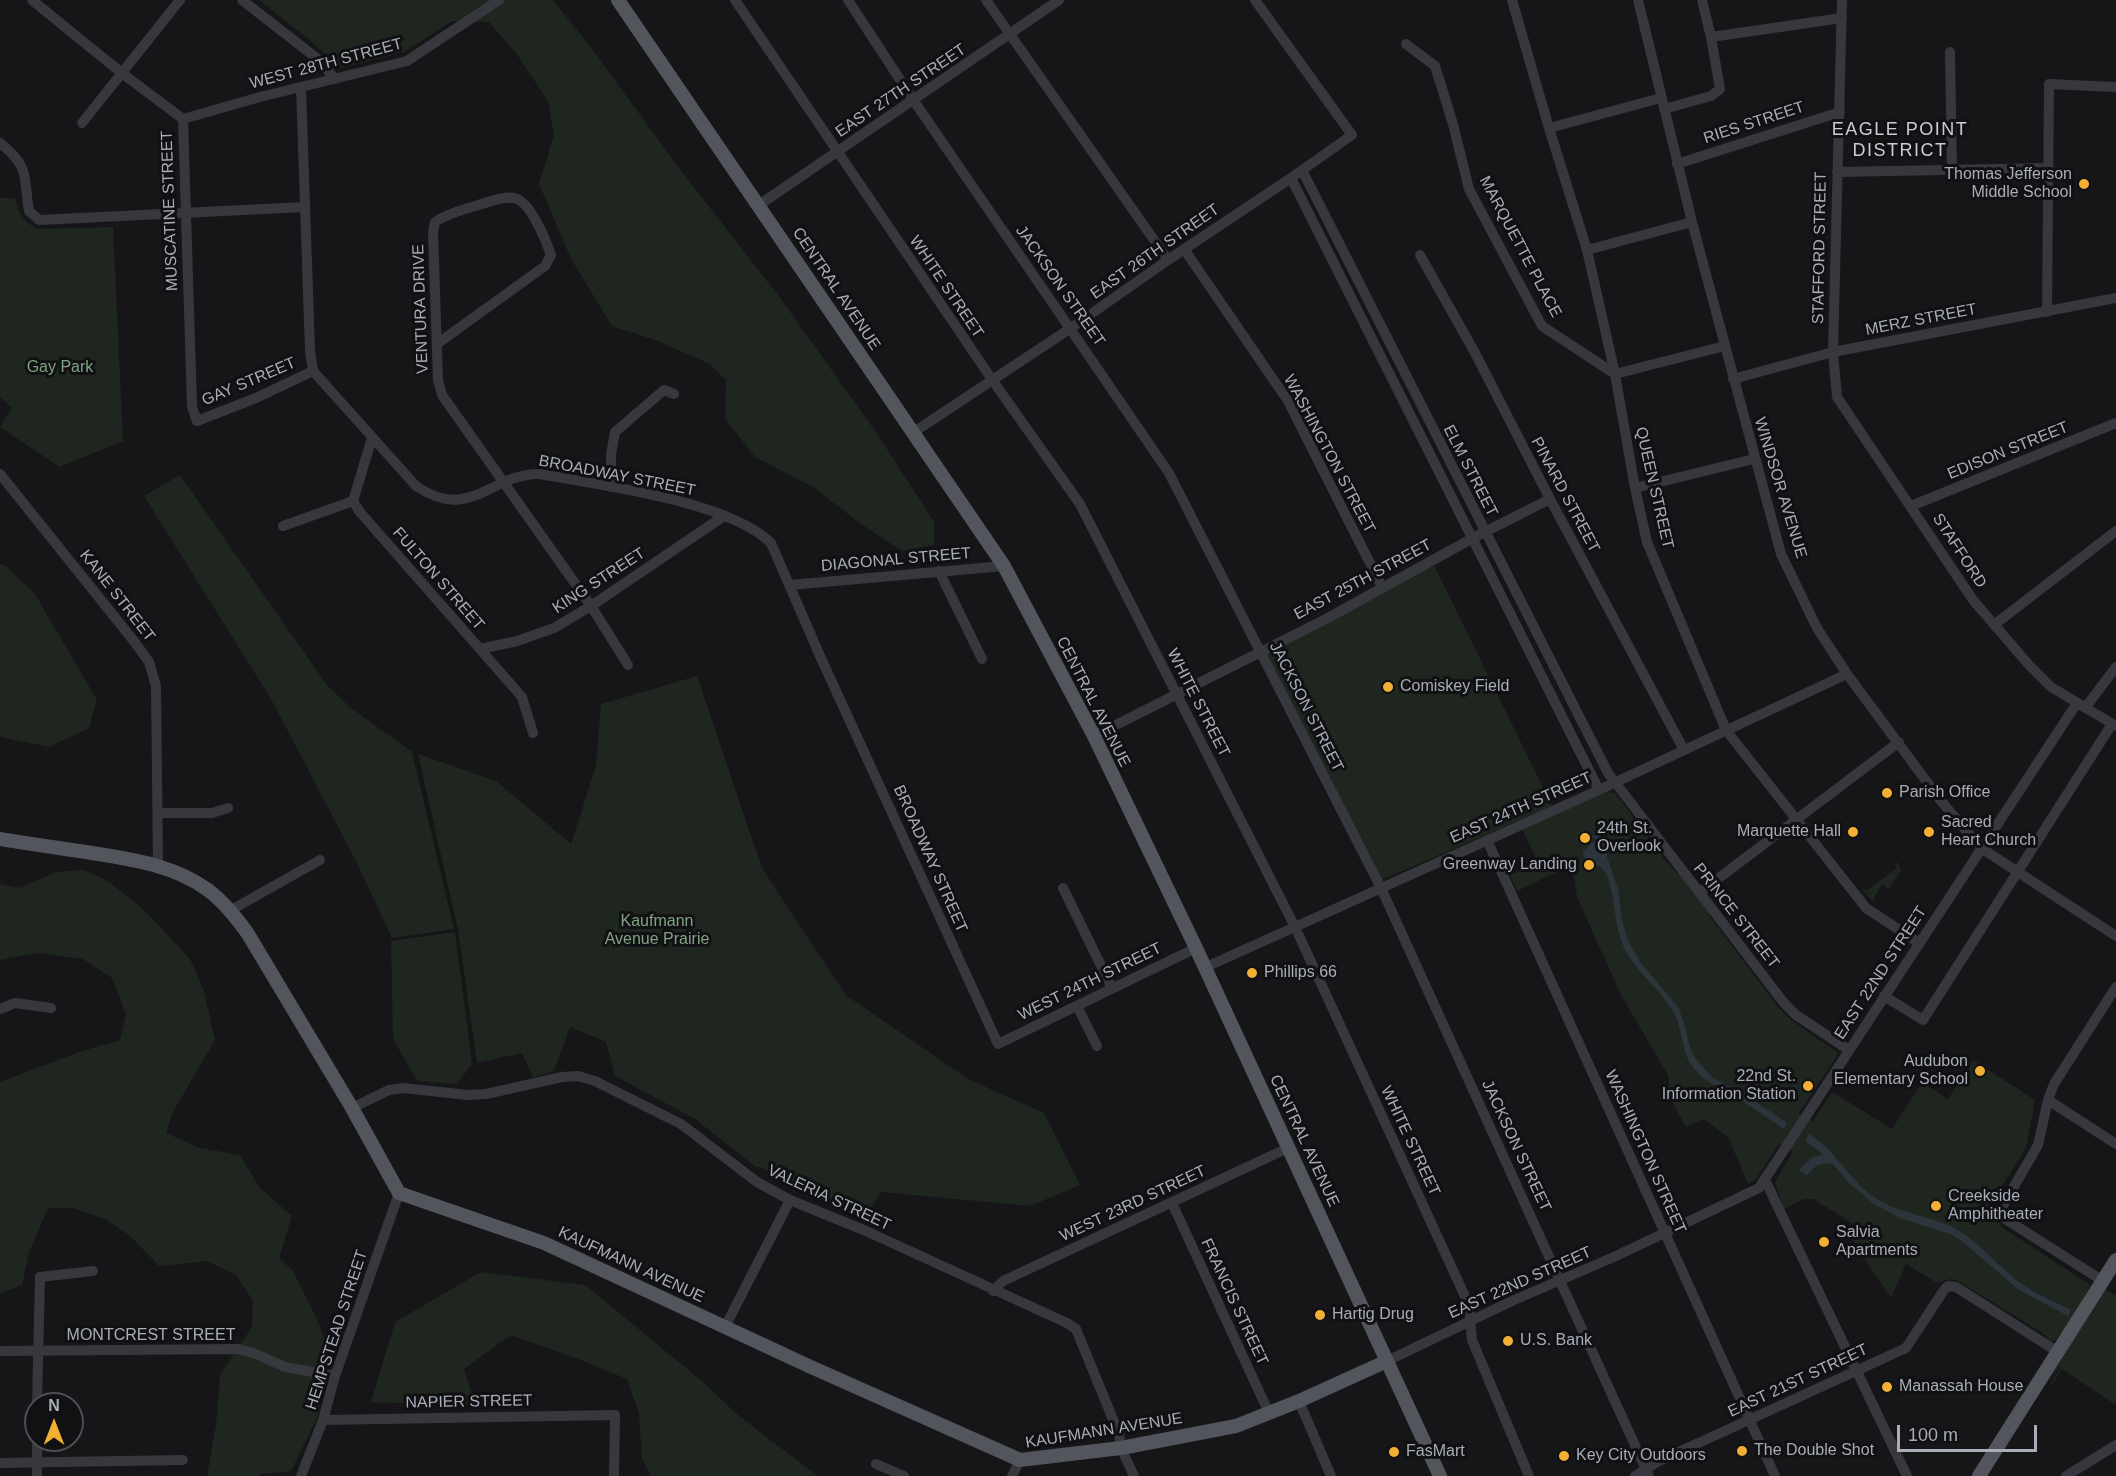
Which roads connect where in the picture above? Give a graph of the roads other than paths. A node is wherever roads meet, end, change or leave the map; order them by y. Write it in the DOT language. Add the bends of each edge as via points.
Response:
graph roads {
  1 [pos="32,0"];
  2 [pos="180,0"];
  3 [pos="242,0"];
  4 [pos="499,0"];
  5 [pos="618,0"];
  6 [pos="735,0"];
  7 [pos="848,0"];
  8 [pos="986,0"];
  9 [pos="1059,0"];
  10 [pos="1255,0"];
  11 [pos="1512,0"];
  12 [pos="1638,0"];
  13 [pos="1702,0"];
  14 [pos="1842,0"];
  15 [pos="1842,18"];
  16 [pos="1009,35"];
  17 [pos="1711,37"];
  18 [pos="1406,44"];
  19 [pos="1950,52"];
  20 [pos="123,74"];
  21 [pos="335,79"];
  22 [pos="300,87"];
  23 [pos="2116,87"];
  24 [pos="914,101"];
  25 [pos="1663,104"];
  26 [pos="1840,112"];
  27 [pos="183,119"];
  28 [pos="82,123"];
  29 [pos="1549,128"];
  30 [pos="0,143"];
  31 [pos="837,153"];
  32 [pos="1677,164"];
  33 [pos="2049,168"];
  34 [pos="1302,170"];
  35 [pos="1837,172"];
  36 [pos="1952,172"];
  37 [pos="1291,178"];
  38 [pos="759,205"];
  39 [pos="305,207"];
  40 [pos="184,213"];
  41 [pos="1692,222"];
  42 [pos="1184,249"];
  43 [pos="1587,250"];
  44 [pos="1420,255"];
  45 [pos="1168,260"];
  46 [pos="2116,298"];
  47 [pos="2047,312"];
  48 [pos="1071,328"];
  49 [pos="437,344"];
  50 [pos="1725,346"];
  51 [pos="1833,352"];
  52 [pos="313,371"];
  53 [pos="1615,374"];
  54 [pos="1734,379"];
  55 [pos="993,381"];
  56 [pos="674,394"];
  57 [pos="197,421"];
  58 [pos="2116,423"];
  59 [pos="914,432"];
  60 [pos="372,438"];
  61 [pos="1754,459"];
  62 [pos="0,474"];
  63 [pos="505,483"];
  64 [pos="611,487"];
  65 [pos="1635,488"];
  66 [pos="1550,499"];
  67 [pos="352,501"];
  68 [pos="1911,506"];
  69 [pos="724,516"];
  70 [pos="283,526"];
  71 [pos="2116,531"];
  72 [pos="1484,532"];
  73 [pos="1473,538"];
  74 [pos="1004,566"];
  75 [pos="939,570"];
  76 [pos="790,585"];
  77 [pos="1382,587"];
  78 [pos="591,606"];
  79 [pos="1994,625"];
  80 [pos="480,649"];
  81 [pos="1261,651"];
  82 [pos="981,659"];
  83 [pos="628,665"];
  84 [pos="2116,667"];
  85 [pos="1846,674"];
  86 [pos="1177,694"];
  87 [pos="2081,706"];
  88 [pos="2114,725"];
  89 [pos="1726,730"];
  90 [pos="533,733"];
  91 [pos="1094,736"];
  92 [pos="1899,742"];
  93 [pos="1683,750"];
  94 [pos="1614,783"];
  95 [pos="1599,790"];
  96 [pos="228,808"];
  97 [pos="158,813"];
  98 [pos="1797,820"];
  99 [pos="0,839"];
  100 [pos="1487,840"];
  101 [pos="1981,848"];
  102 [pos="320,860"];
  103 [pos="158,865"];
  104 [pos="2018,872"];
  105 [pos="1062,888"];
  106 [pos="1381,888"];
  107 [pos="1699,892"];
  108 [pos="231,910"];
  109 [pos="1295,927"];
  110 [pos="2116,936"];
  111 [pos="1919,943"];
  112 [pos="1196,948"];
  113 [pos="1206,968"];
  114 [pos="2116,987"];
  115 [pos="1112,988"];
  116 [pos="1884,996"];
  117 [pos="1077,1006"];
  118 [pos="0,1008"];
  119 [pos="51,1008"];
  120 [pos="998,1044"];
  121 [pos="1097,1046"];
  122 [pos="1849,1050"];
  123 [pos="2048,1100"];
  124 [pos="352,1108"];
  125 [pos="2116,1144"];
  126 [pos="1288,1148"];
  127 [pos="1765,1180"];
  128 [pos="399,1193"];
  129 [pos="790,1200"];
  130 [pos="1172,1203"];
  131 [pos="1664,1231"];
  132 [pos="2116,1260"];
  133 [pos="93,1271"];
  134 [pos="1561,1280"];
  135 [pos="2103,1281"];
  136 [pos="993,1291"];
  137 [pos="1471,1321"];
  138 [pos="725,1326"];
  139 [pos="0,1351"];
  140 [pos="38,1351"];
  141 [pos="2058,1352"];
  142 [pos="1387,1361"];
  143 [pos="1856,1370"];
  144 [pos="335,1376"];
  145 [pos="37,1392"];
  146 [pos="1299,1401"];
  147 [pos="1269,1413"];
  148 [pos="323,1419"];
  149 [pos="1750,1419"];
  150 [pos="2116,1444"];
  151 [pos="1121,1448"];
  152 [pos="37,1452"];
  153 [pos="183,1460"];
  154 [pos="1020,1460"];
  155 [pos="37,1462"];
  156 [pos="0,1463"];
  157 [pos="876,1464"];
  158 [pos="1648,1472"];
  159 [pos="37,1476"];
  160 [pos="301,1476"];
  161 [pos="614,1476"];
  162 [pos="904,1476"];
  163 [pos="1012,1476"];
  164 [pos="1134,1476"];
  165 [pos="1331,1476"];
  166 [pos="1440,1476"];
  167 [pos="1529,1476"];
  168 [pos="1635,1476"];
  169 [pos="1775,1476"];
  170 [pos="1907,1476"];
  171 [pos="1979,1476"];
  172 [pos="2066,1476"];
  1 -- 20 [label="street, MUSCATINE STREET"];
  2 -- 20 [label="street"];
  3 -- 21 [label="street" via="319,60"];
  4 -- 21 [label="street, WEST 28TH STREET" via="406,61"];
  5 -- 38 [label="main road, CENTRAL AVENUE"];
  6 -- 31 [label="street, WHITE STREET"];
  7 -- 24 [label="street, JACKSON STREET"];
  8 -- 16 [label="street"];
  9 -- 16 [label="street, EAST 27TH STREET"];
  10 -- 34 [label="street, EAST 26TH STREET" via="1352,135"];
  11 -- 29 [label="street, QUEEN STREET"];
  12 -- 25 [label="street, WINDSOR AVENUE"];
  13 -- 17 [label="street"];
  14 -- 15 [label="street, STAFFORD STREET"];
  15 -- 17 [label="street"];
  15 -- 26 [label="street, STAFFORD STREET"];
  16 -- 24 [label="street, EAST 27TH STREET"];
  16 -- 45 [label="street"];
  17 -- 25 [label="street" via="1720,89 1711,96"];
  18 -- 53 [label="street, MARQUETTE PLACE" via="1435,66 1469,189 1542,326"];
  19 -- 36 [label="street"];
  20 -- 27 [label="street, MUSCATINE STREET"];
  20 -- 28 [label="street"];
  21 -- 22 [label="street, WEST 28TH STREET"];
  22 -- 27 [label="street, WEST 28TH STREET"];
  22 -- 39 [label="street"];
  23 -- 33 [label="street" via="2049,84"];
  24 -- 31 [label="street, EAST 27TH STREET"];
  24 -- 48 [label="street, JACKSON STREET"];
  25 -- 29 [label="street"];
  25 -- 32 [label="street, WINDSOR AVENUE"];
  26 -- 32 [label="street, RIES STREET"];
  26 -- 35 [label="street, STAFFORD STREET"];
  27 -- 40 [label="street, MUSCATINE STREET"];
  29 -- 43 [label="street, QUEEN STREET"];
  30 -- 40 [label="street" via="18,159 25,172 29,212 39,220"];
  31 -- 38 [label="street, EAST 27TH STREET"];
  31 -- 55 [label="street, WHITE STREET"];
  32 -- 41 [label="street, WINDSOR AVENUE"];
  33 -- 36 [label="street"];
  33 -- 47 [label="street"];
  34 -- 37 [label="street, EAST 26TH STREET"];
  34 -- 72 [label="street, ELM STREET"];
  35 -- 36 [label="street"];
  35 -- 51 [label="street, STAFFORD STREET"];
  37 -- 42 [label="street, EAST 26TH STREET"];
  37 -- 73 [label="street, ELM STREET"];
  38 -- 59 [label="main road, CENTRAL AVENUE"];
  39 -- 40 [label="street"];
  39 -- 52 [label="street"];
  40 -- 57 [label="street, MUSCATINE STREET" via="192,407"];
  41 -- 43 [label="street"];
  41 -- 50 [label="street, WINDSOR AVENUE"];
  42 -- 45 [label="street, EAST 26TH STREET"];
  42 -- 77 [label="street, WASHINGTON STREET" via="1288,401"];
  43 -- 53 [label="street, QUEEN STREET"];
  44 -- 66 [label="street, PINARD STREET"];
  45 -- 48 [label="street, EAST 26TH STREET"];
  46 -- 47 [label="street, MERZ STREET"];
  47 -- 51 [label="street, MERZ STREET"];
  48 -- 55 [label="street, EAST 26TH STREET"];
  48 -- 81 [label="street, JACKSON STREET" via="1169,472"];
  49 -- 49 [label="street, VENTURA DRIVE" via="545,266 551,255 547,242 525,203 503,198 435,222"];
  49 -- 63 [label="street, VENTURA DRIVE" via="442,395"];
  50 -- 53 [label="street"];
  50 -- 54 [label="street, WINDSOR AVENUE"];
  51 -- 54 [label="street, MERZ STREET"];
  51 -- 68 [label="street, STAFFORD" via="1837,397"];
  52 -- 57 [label="street, GAY STREET"];
  52 -- 60 [label="street, BROADWAY STREET"];
  53 -- 65 [label="street, QUEEN STREET"];
  54 -- 61 [label="street, WINDSOR AVENUE"];
  55 -- 59 [label="street, EAST 26TH STREET"];
  55 -- 86 [label="street, WHITE STREET" via="1080,504"];
  56 -- 64 [label="street" via="664,390 615,432"];
  58 -- 68 [label="street, EDISON STREET"];
  59 -- 74 [label="main road, CENTRAL AVENUE"];
  60 -- 63 [label="street, BROADWAY STREET" via="429,495 458,501"];
  60 -- 67 [label="street"];
  61 -- 65 [label="street"];
  61 -- 85 [label="street, WINDSOR AVENUE" via="1781,554 1817,628"];
  62 -- 97 [label="street, KANE STREET" via="149,662 156,686"];
  63 -- 64 [label="street, BROADWAY STREET" via="540,474"];
  63 -- 78 [label="street, VENTURA DRIVE"];
  64 -- 69 [label="street, BROADWAY STREET" via="676,500"];
  65 -- 89 [label="street, QUEEN STREET" via="1647,542"];
  66 -- 72 [label="street, EAST 25TH STREET"];
  66 -- 93 [label="street, PINARD STREET"];
  67 -- 70 [label="street"];
  67 -- 80 [label="street, FULTON STREET"];
  68 -- 79 [label="street, STAFFORD"];
  69 -- 76 [label="street, BROADWAY STREET" via="761,533 771,543"];
  69 -- 78 [label="street, KING STREET"];
  71 -- 79 [label="street"];
  72 -- 73 [label="street, EAST 25TH STREET"];
  72 -- 94 [label="street, ELM STREET"];
  73 -- 77 [label="street, EAST 25TH STREET"];
  73 -- 95 [label="street, ELM STREET"];
  74 -- 75 [label="street, DIAGONAL STREET"];
  74 -- 91 [label="main road, CENTRAL AVENUE"];
  75 -- 76 [label="street, DIAGONAL STREET"];
  75 -- 82 [label="street"];
  76 -- 120 [label="street, BROADWAY STREET"];
  77 -- 81 [label="street, EAST 25TH STREET"];
  78 -- 80 [label="street, KING STREET" via="554,628"];
  78 -- 83 [label="street, VENTURA DRIVE"];
  79 -- 87 [label="street, STAFFORD" via="2051,687"];
  80 -- 90 [label="street, FULTON STREET" via="522,696"];
  81 -- 86 [label="street, EAST 25TH STREET"];
  81 -- 106 [label="street, JACKSON STREET"];
  84 -- 87 [label="street, EAST 22ND STREET"];
  85 -- 89 [label="street, EAST 24TH STREET"];
  85 -- 92 [label="street, WINDSOR AVENUE"];
  86 -- 91 [label="street, EAST 25TH STREET"];
  86 -- 109 [label="street, WHITE STREET"];
  87 -- 88 [label="street, STAFFORD"];
  87 -- 101 [label="street, EAST 22ND STREET"];
  88 -- 104 [label="street"];
  89 -- 93 [label="street, EAST 24TH STREET"];
  89 -- 98 [label="street, QUEEN STREET"];
  91 -- 112 [label="main road, CENTRAL AVENUE"];
  92 -- 98 [label="street"];
  92 -- 101 [label="street, WINDSOR AVENUE"];
  93 -- 94 [label="street, EAST 24TH STREET"];
  94 -- 95 [label="street, EAST 24TH STREET"];
  94 -- 107 [label="street, PRINCE STREET"];
  95 -- 100 [label="street, EAST 24TH STREET"];
  96 -- 97 [label="street" via="212,813"];
  97 -- 103 [label="street, KANE STREET"];
  98 -- 107 [label="street"];
  98 -- 111 [label="street, QUEEN STREET" via="1866,908"];
  99 -- 103 [label="main road"];
  100 -- 106 [label="street, EAST 24TH STREET"];
  100 -- 131 [label="street, WASHINGTON STREET"];
  101 -- 104 [label="street, WINDSOR AVENUE"];
  101 -- 111 [label="street, EAST 22ND STREET"];
  102 -- 108 [label="street"];
  103 -- 108 [label="main road" via="208,890"];
  104 -- 110 [label="street, WINDSOR AVENUE"];
  104 -- 116 [label="street" via="1923,1020"];
  105 -- 115 [label="street"];
  106 -- 109 [label="street, EAST 24TH STREET"];
  106 -- 134 [label="street, JACKSON STREET"];
  107 -- 122 [label="street, PRINCE STREET" via="1788,1008"];
  108 -- 124 [label="main road"];
  109 -- 113 [label="street, EAST 24TH STREET"];
  109 -- 137 [label="street, WHITE STREET" via="1469,1305"];
  111 -- 116 [label="street, EAST 22ND STREET"];
  112 -- 113 [label="main road, CENTRAL AVENUE"];
  112 -- 115 [label="street, WEST 24TH STREET"];
  113 -- 126 [label="main road, CENTRAL AVENUE"];
  114 -- 123 [label="street" via="2054,1084"];
  115 -- 117 [label="street, WEST 24TH STREET"];
  116 -- 122 [label="street, EAST 22ND STREET"];
  117 -- 120 [label="street, WEST 24TH STREET"];
  117 -- 121 [label="street"];
  118 -- 119 [label="street" via="15,1003"];
  122 -- 127 [label="street, EAST 22ND STREET"];
  123 -- 125 [label="street"];
  123 -- 135 [label="street" via="2038,1145 2002,1205 2002,1212 2007,1220"];
  124 -- 128 [label="main road"];
  124 -- 129 [label="street, VALERIA STREET" via="389,1090 403,1088 486,1094 578,1076 681,1124 757,1182"];
  126 -- 130 [label="street, WEST 23RD STREET"];
  126 -- 142 [label="main road, CENTRAL AVENUE"];
  127 -- 131 [label="street, EAST 22ND STREET" via="1759,1188"];
  127 -- 143 [label="street"];
  128 -- 138 [label="main road, KAUFMANN AVENUE" via="544,1243"];
  128 -- 144 [label="street, HEMPSTEAD STREET"];
  129 -- 136 [label="street, VALERIA STREET"];
  129 -- 138 [label="street"];
  130 -- 136 [label="street, WEST 23RD STREET" via="1003,1281"];
  130 -- 147 [label="street, FRANCIS STREET"];
  131 -- 134 [label="street, EAST 22ND STREET"];
  131 -- 149 [label="street, WASHINGTON STREET"];
  132 -- 135 [label="main road"];
  133 -- 140 [label="street" via="40,1276"];
  134 -- 137 [label="street, EAST 22ND STREET"];
  134 -- 158 [label="street, JACKSON STREET"];
  135 -- 141 [label="main road"];
  136 -- 151 [label="street, VALERIA STREET" via="1076,1329 1119,1434"];
  137 -- 142 [label="street, EAST 22ND STREET"];
  137 -- 167 [label="street, WHITE STREET" via="1472,1340"];
  138 -- 154 [label="main road, KAUFMANN AVENUE"];
  139 -- 140 [label="street, MONTCREST STREET"];
  140 -- 144 [label="street, MONTCREST STREET" via="239,1350 285,1367"];
  140 -- 145 [label="street"];
  141 -- 143 [label="street, EAST 21ST STREET" via="1956,1287 1948,1286 1906,1348"];
  141 -- 171 [label="main road"];
  142 -- 146 [label="main road, KAUFMANN AVENUE"];
  142 -- 166 [label="main road, CENTRAL AVENUE"];
  143 -- 149 [label="street, EAST 21ST STREET"];
  143 -- 170 [label="street"];
  144 -- 148 [label="street, HEMPSTEAD STREET"];
  146 -- 147 [label="main road, KAUFMANN AVENUE"];
  146 -- 165 [label="street"];
  147 -- 151 [label="main road, KAUFMANN AVENUE" via="1236,1426"];
  148 -- 160 [label="street, HEMPSTEAD STREET"];
  148 -- 161 [label="street, NAPIER STREET" via="615,1414"];
  149 -- 158 [label="street, EAST 21ST STREET" via="1657,1462"];
  149 -- 169 [label="street, WASHINGTON STREET"];
  150 -- 172 [label="street"];
  151 -- 154 [label="main road, KAUFMANN AVENUE"];
  151 -- 164 [label="street, VALERIA STREET"];
  152 -- 155 [label="street"];
  153 -- 155 [label="street"];
  154 -- 163 [label="street"];
  155 -- 156 [label="street"];
  155 -- 159 [label="street"];
  157 -- 162 [label="street"];
  158 -- 168 [label="street, EAST 21ST STREET"];
}
